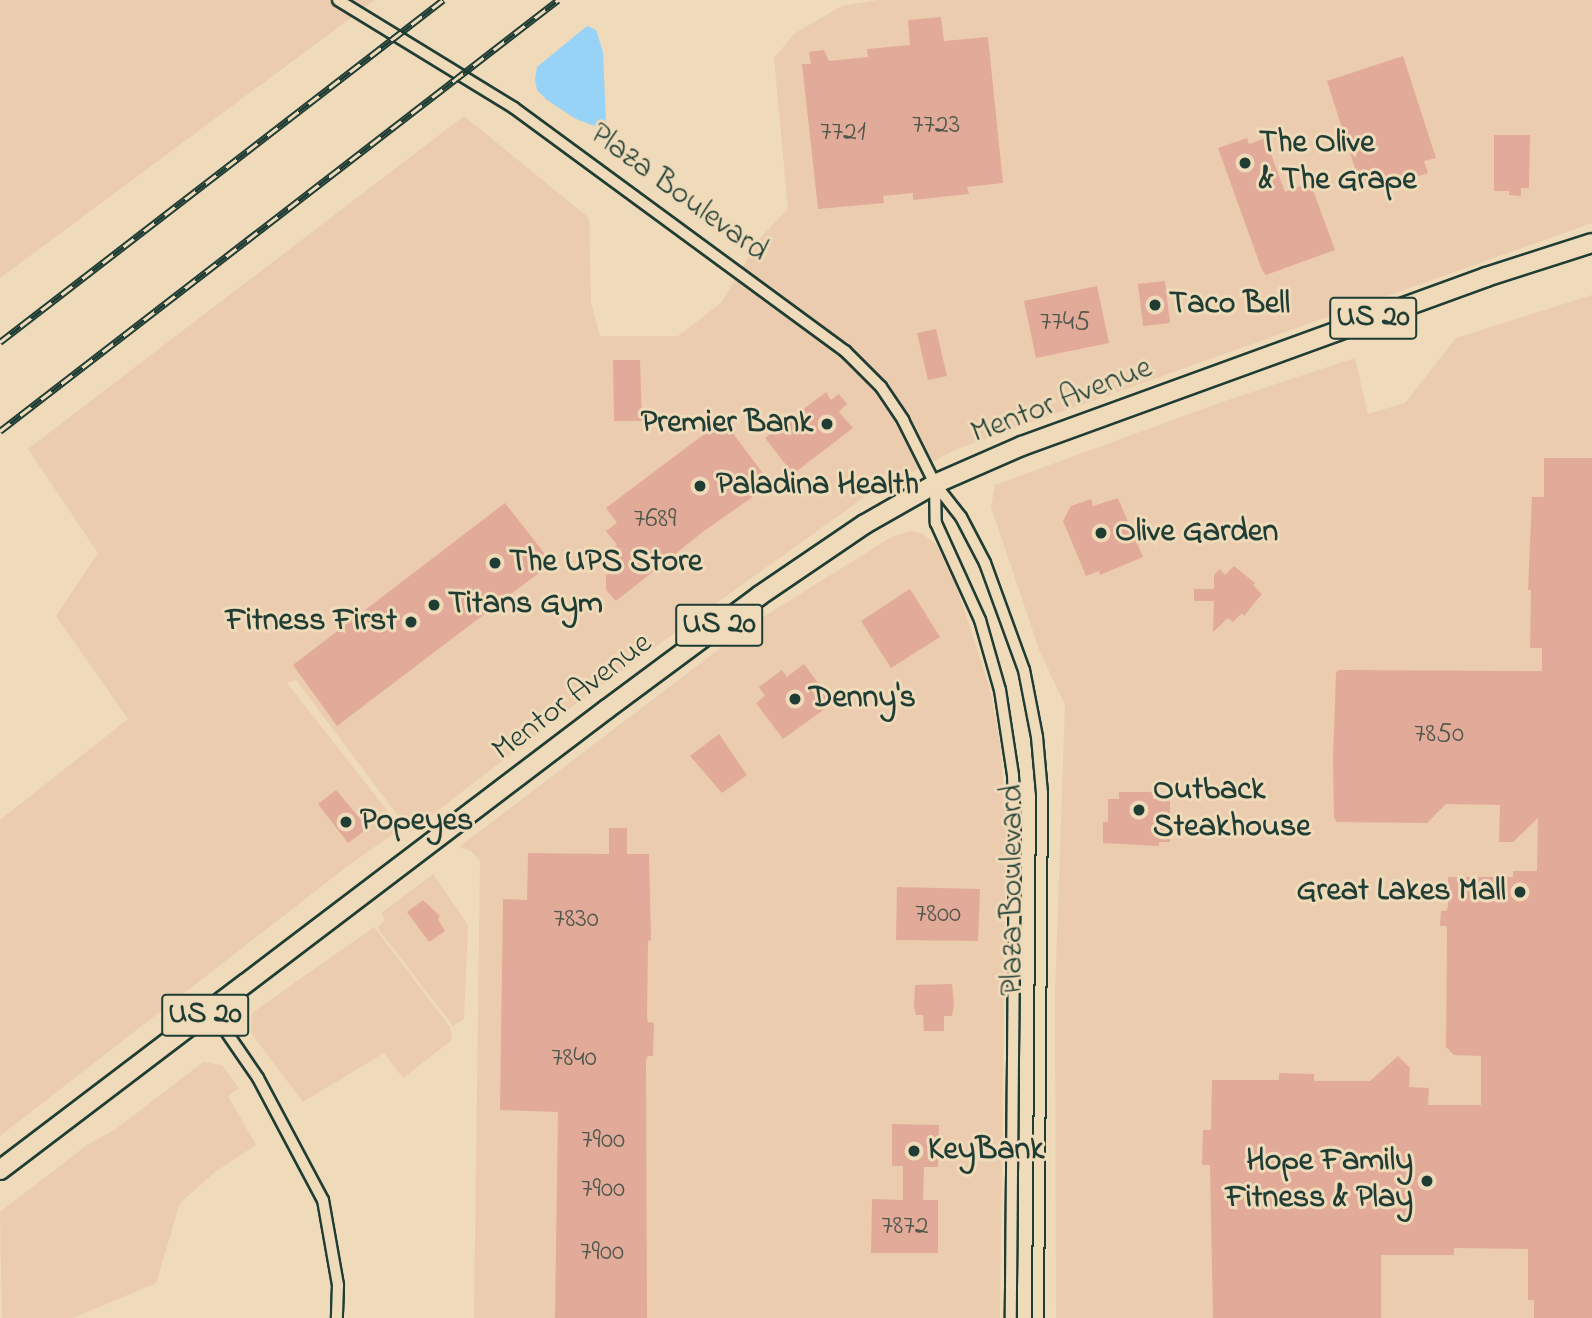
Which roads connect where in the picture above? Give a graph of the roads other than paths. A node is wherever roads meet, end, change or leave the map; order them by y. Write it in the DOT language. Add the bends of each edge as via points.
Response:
graph roads {
  1 [pos="338,0"];
  2 [pos="1592,243"];
  3 [pos="935,484"];
  4 [pos="212,1011"];
  5 [pos="0,1170"];
  6 [pos="337,1318"];
  7 [pos="1011,1318"];
  8 [pos="1038,1318"];
  1 -- 3 [label="street, Plaza Boulevard" via="514,108 845,351 881,387"];
  2 -- 3 [label="main road, Mentor Avenue / US 20" via="1081,425"];
  3 -- 4 [label="main road, Mentor Avenue / US 20" via="864,524 759,596"];
  3 -- 7 [label="street, Plaza Boulevard" via="936,523 979,620 1000,690 1013,775"];
  3 -- 8 [label="street, Plaza Boulevard" via="961,517 985,564 1024,670 1037,737 1042,793"];
  4 -- 5 [label="main road, Mentor Avenue / US 20"];
  4 -- 6 [label="street" via="258,1078 323,1200 338,1285"];
}
